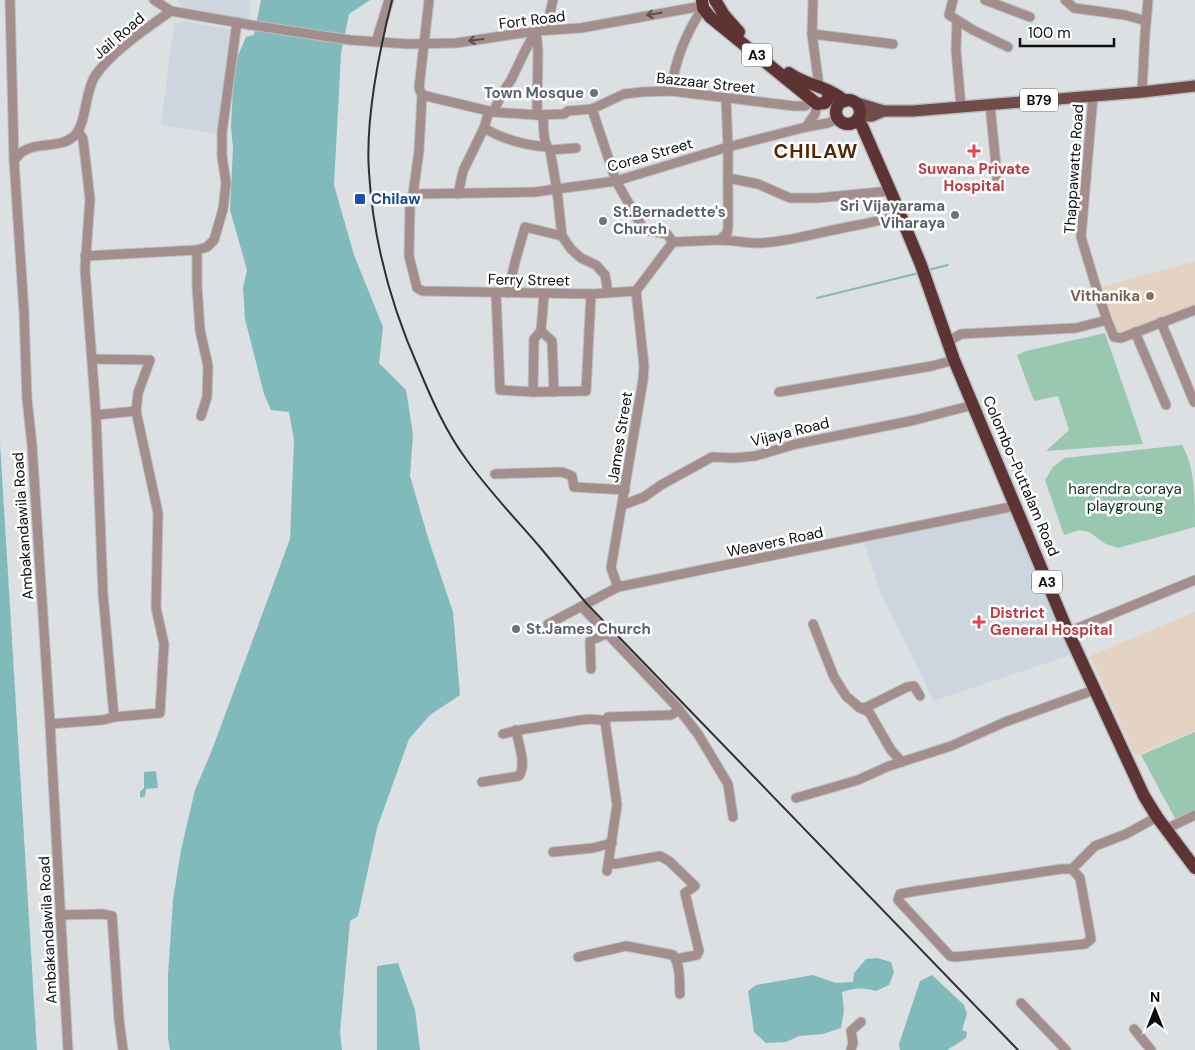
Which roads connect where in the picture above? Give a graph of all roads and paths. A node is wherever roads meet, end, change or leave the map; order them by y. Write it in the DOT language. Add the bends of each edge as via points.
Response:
graph roads {
  1 [pos="10,0"];
  2 [pos="154,0"];
  3 [pos="169,0"];
  4 [pos="388,0"];
  5 [pos="429,0"];
  6 [pos="553,0"];
  7 [pos="813,0"];
  8 [pos="953,0"];
  9 [pos="985,0"];
  10 [pos="1065,0"];
  11 [pos="1148,0"];
  12 [pos="707,2"];
  13 [pos="171,11"];
  14 [pos="1030,16"];
  15 [pos="957,20"];
  16 [pos="1146,21"];
  17 [pos="237,22"];
  18 [pos="536,31"];
  19 [pos="812,34"];
  20 [pos="376,42"];
  21 [pos="424,44"];
  22 [pos="893,44"];
  23 [pos="1008,46"];
  24 [pos="1195,86"];
  25 [pos="821,88"];
  26 [pos="671,91"];
  27 [pos="1142,92"];
  28 [pos="422,95"];
  29 [pos="1093,96"];
  30 [pos="726,99"];
  31 [pos="849,102"];
  32 [pos="814,103"];
  33 [pos="990,104"];
  34 [pos="961,107"];
  35 [pos="592,109"];
  36 [pos="884,111"];
  37 [pos="491,112"];
  38 [pos="540,115"];
  39 [pos="850,120"];
  40 [pos="806,127"];
  41 [pos="484,128"];
  42 [pos="78,131"];
  43 [pos="728,147"];
  44 [pos="549,148"];
  45 [pos="576,148"];
  46 [pos="14,160"];
  47 [pos="728,178"];
  48 [pos="616,181"];
  49 [pos="998,186"];
  50 [pos="557,190"];
  51 [pos="890,191"];
  52 [pos="413,194"];
  53 [pos="458,194"];
  54 [pos="900,215"];
  55 [pos="562,236"];
  56 [pos="720,240"];
  57 [pos="672,242"];
  58 [pos="197,250"];
  59 [pos="85,256"];
  60 [pos="636,290"];
  61 [pos="608,292"];
  62 [pos="496,293"];
  63 [pos="508,293"];
  64 [pos="544,294"];
  65 [pos="590,294"];
  66 [pos="1195,310"];
  67 [pos="1106,320"];
  68 [pos="1161,322"];
  69 [pos="540,331"];
  70 [pos="1135,332"];
  71 [pos="947,342"];
  72 [pos="92,359"];
  73 [pos="954,360"];
  74 [pos="533,392"];
  75 [pos="554,392"];
  76 [pos="780,392"];
  77 [pos="1194,402"];
  78 [pos="973,405"];
  79 [pos="1166,405"];
  80 [pos="136,411"];
  81 [pos="96,415"];
  82 [pos="200,416"];
  83 [pos="495,474"];
  84 [pos="624,490"];
  85 [pos="623,505"];
  86 [pos="1015,506"];
  87 [pos="1195,580"];
  88 [pos="618,587"];
  89 [pos="582,607"];
  90 [pos="548,624"];
  91 [pos="813,624"];
  92 [pos="1068,632"];
  93 [pos="608,633"];
  94 [pos="591,669"];
  95 [pos="1094,690"];
  96 [pos="920,696"];
  97 [pos="677,707"];
  98 [pos="860,708"];
  99 [pos="114,717"];
  100 [pos="605,721"];
  101 [pos="50,724"];
  102 [pos="516,730"];
  103 [pos="503,734"];
  104 [pos="902,762"];
  105 [pos="482,782"];
  106 [pos="796,798"];
  107 [pos="1195,815"];
  108 [pos="733,817"];
  109 [pos="1157,817"];
  110 [pos="1166,829"];
  111 [pos="612,843"];
  112 [pos="553,852"];
  113 [pos="1195,868"];
  114 [pos="1072,869"];
  115 [pos="60,915"];
  116 [pos="578,957"];
  117 [pos="676,960"];
  118 [pos="680,994"];
  119 [pos="1021,1003"];
  120 [pos="861,1022"];
  121 [pos="1134,1029"];
  122 [pos="68,1050"];
  123 [pos="123,1050"];
  124 [pos="851,1050"];
  125 [pos="1066,1050"];
  126 [pos="1151,1050"];
  1 -- 46 [label="street, Ambakandawila Road"];
  2 -- 13 [label="street"];
  3 -- 13 [label="street"];
  4 -- 20 [label="street"];
  5 -- 21 [label="street, Ferry Street"];
  6 -- 18 [label="street" via="548,22"];
  7 -- 19 [label="street"];
  8 -- 15 [label="street" via="949,15"];
  9 -- 14 [label="street"];
  10 -- 16 [label="street" via="1074,8"];
  11 -- 16 [label="street"];
  12 -- 18 [label="street, Fort Road, one-way" via="581,28"];
  12 -- 25 [label="highway, A3" via="767,57 793,76"];
  12 -- 26 [label="street" via="684,38"];
  12 -- 32 [label="highway, A3" via="710,16"];
  13 -- 17 [label="street, Fort Road"];
  13 -- 42 [label="street, Jail Road" via="121,50 94,77"];
  15 -- 23 [label="street"];
  15 -- 34 [label="street"];
  16 -- 27 [label="street"];
  17 -- 20 [label="street, Fort Road"];
  17 -- 58 [label="street" via="222,132 226,183 223,209 214,240"];
  18 -- 21 [label="street, Fort Road, one-way" via="501,38"];
  18 -- 37 [label="street"];
  18 -- 38 [label="street"];
  19 -- 22 [label="street"];
  19 -- 25 [label="street"];
  20 -- 21 [label="street, Fort Road"];
  21 -- 28 [label="street, Ferry Street" via="419,88"];
  24 -- 27 [label="main road, B79"];
  25 -- 31 [label="highway, A3"];
  25 -- 32 [label="highway" via="811,92"];
  26 -- 30 [label="street, Bazzaar Street"];
  26 -- 35 [label="street, Bazzaar Street" via="624,94"];
  27 -- 29 [label="main road, B79"];
  28 -- 37 [label="street, Bazzaar Street"];
  28 -- 52 [label="street, Ferry Street"];
  29 -- 33 [label="main road, B79"];
  29 -- 67 [label="street, Thappawatte Road" via="1081,237"];
  30 -- 32 [label="street, Bazzaar Street" via="799,106"];
  30 -- 43 [label="street"];
  31 -- 36 [label="main road, B79"];
  31 -- 39 [label="highway, Colombo-Puttalam Road" via="859,110"];
  31 -- 39 [label="highway" via="837,108"];
  32 -- 40 [label="street" via="816,114"];
  33 -- 34 [label="main road, B79"];
  33 -- 49 [label="street"];
  34 -- 36 [label="main road, B79"];
  35 -- 38 [label="street, Bazzaar Street"];
  35 -- 48 [label="street"];
  36 -- 39 [label="main road, B79"];
  37 -- 38 [label="street, Bazzaar Street"];
  37 -- 41 [label="street"];
  38 -- 44 [label="street"];
  39 -- 40 [label="street, Corea Street"];
  39 -- 51 [label="highway, Colombo-Puttalam Road / A3" via="862,126"];
  40 -- 43 [label="street, Corea Street"];
  41 -- 44 [label="street" via="501,138"];
  41 -- 53 [label="street" via="463,171"];
  42 -- 46 [label="street" via="65,142 28,149"];
  42 -- 59 [label="street" via="83,140 90,199"];
  43 -- 47 [label="street"];
  43 -- 48 [label="street, Corea Street"];
  44 -- 45 [label="street"];
  44 -- 50 [label="street"];
  46 -- 101 [label="street, Ambakandawila Road"];
  47 -- 51 [label="street" via="758,184 790,198 826,198"];
  47 -- 56 [label="street" via="728,233"];
  48 -- 50 [label="street, Corea Street"];
  48 -- 57 [label="street" via="644,230 668,234"];
  50 -- 53 [label="street, Corea Street"];
  50 -- 55 [label="street"];
  51 -- 54 [label="highway, Colombo-Puttalam Road / A3"];
  52 -- 53 [label="street, Corea Street"];
  52 -- 62 [label="street, Ferry Street" via="409,256 417,288 426,292"];
  54 -- 56 [label="street" via="796,239 761,243"];
  54 -- 71 [label="highway, Colombo-Puttalam Road / A3"];
  55 -- 61 [label="street" via="571,249 605,275"];
  55 -- 63 [label="street" via="525,227"];
  56 -- 57 [label="street"];
  57 -- 60 [label="street"];
  58 -- 59 [label="street"];
  58 -- 82 [label="street" via="200,330 208,366 207,397"];
  59 -- 72 [label="street"];
  60 -- 61 [label="street, Ferry Street"];
  60 -- 84 [label="street, James Street" via="644,366"];
  61 -- 65 [label="street, Ferry Street"];
  62 -- 63 [label="street, Ferry Street"];
  62 -- 74 [label="street" via="500,390"];
  63 -- 64 [label="street, Ferry Street"];
  64 -- 65 [label="street, Ferry Street"];
  64 -- 69 [label="street"];
  65 -- 75 [label="street" via="586,391"];
  66 -- 68 [label="street, Thappawatte Road"];
  67 -- 70 [label="street, Thappawatte Road" via="1114,337"];
  67 -- 71 [label="street" via="1076,328 961,334"];
  68 -- 70 [label="street, Thappawatte Road"];
  68 -- 77 [label="street"];
  69 -- 74 [label="street" via="534,339"];
  69 -- 75 [label="street" via="552,341"];
  70 -- 79 [label="street"];
  71 -- 73 [label="highway, Colombo-Puttalam Road / A3"];
  72 -- 80 [label="street" via="150,360 138,393"];
  72 -- 81 [label="street"];
  73 -- 76 [label="street"];
  73 -- 78 [label="highway, Colombo-Puttalam Road / A3"];
  74 -- 75 [label="street"];
  78 -- 85 [label="street, Vijaya Road" via="755,456 712,457 644,497"];
  78 -- 86 [label="highway, Colombo-Puttalam Road / A3"];
  80 -- 81 [label="street"];
  80 -- 99 [label="street" via="158,513 156,608 164,644 160,713"];
  81 -- 99 [label="street" via="103,594"];
  83 -- 84 [label="street" via="562,472 572,476 574,487"];
  84 -- 85 [label="street, James Street"];
  85 -- 88 [label="street, James Street" via="611,568"];
  86 -- 88 [label="street, Weavers Road"];
  86 -- 92 [label="highway, Colombo-Puttalam Road / A3"];
  87 -- 92 [label="street"];
  88 -- 89 [label="street, Weavers Road"];
  89 -- 90 [label="street, Weavers Road"];
  89 -- 93 [label="street"];
  91 -- 98 [label="street" via="834,678 846,696"];
  92 -- 95 [label="highway, Colombo-Puttalam Road / A3"];
  93 -- 94 [label="street" via="590,641"];
  93 -- 97 [label="street"];
  95 -- 104 [label="street"];
  95 -- 109 [label="highway, Colombo-Puttalam Road / A3" via="1133,776"];
  96 -- 98 [label="street" via="914,686 867,708"];
  97 -- 100 [label="street" via="671,716 608,717"];
  97 -- 108 [label="street" via="698,734 728,784"];
  98 -- 104 [label="street" via="869,712 890,750"];
  99 -- 101 [label="street"];
  100 -- 102 [label="street" via="597,719"];
  100 -- 111 [label="street" via="617,805"];
  101 -- 115 [label="street, Ambakandawila Road"];
  102 -- 103 [label="street"];
  102 -- 105 [label="street" via="522,762 519,776"];
  104 -- 106 [label="street" via="858,780"];
  107 -- 110 [label="street"];
  109 -- 110 [label="highway, Colombo-Puttalam Road / A3"];
  109 -- 114 [label="street" via="1095,846"];
  110 -- 113 [label="highway, Colombo-Puttalam Road / A3"];
  111 -- 112 [label="street"];
  111 -- 117 [label="street" via="608,867 660,856 695,886 685,893 699,951 697,955"];
  114 -- 114 [label="street" via="1080,878 1082,887 1091,939 1085,944 950,956 898,900 900,894 916,891"];
  115 -- 122 [label="street, Ambakandawila Road"];
  115 -- 123 [label="street" via="112,916"];
  116 -- 117 [label="street" via="626,946 673,955"];
  117 -- 118 [label="street"];
  119 -- 125 [label="street"];
  120 -- 124 [label="street" via="851,1031"];
  121 -- 126 [label="street"];
}
